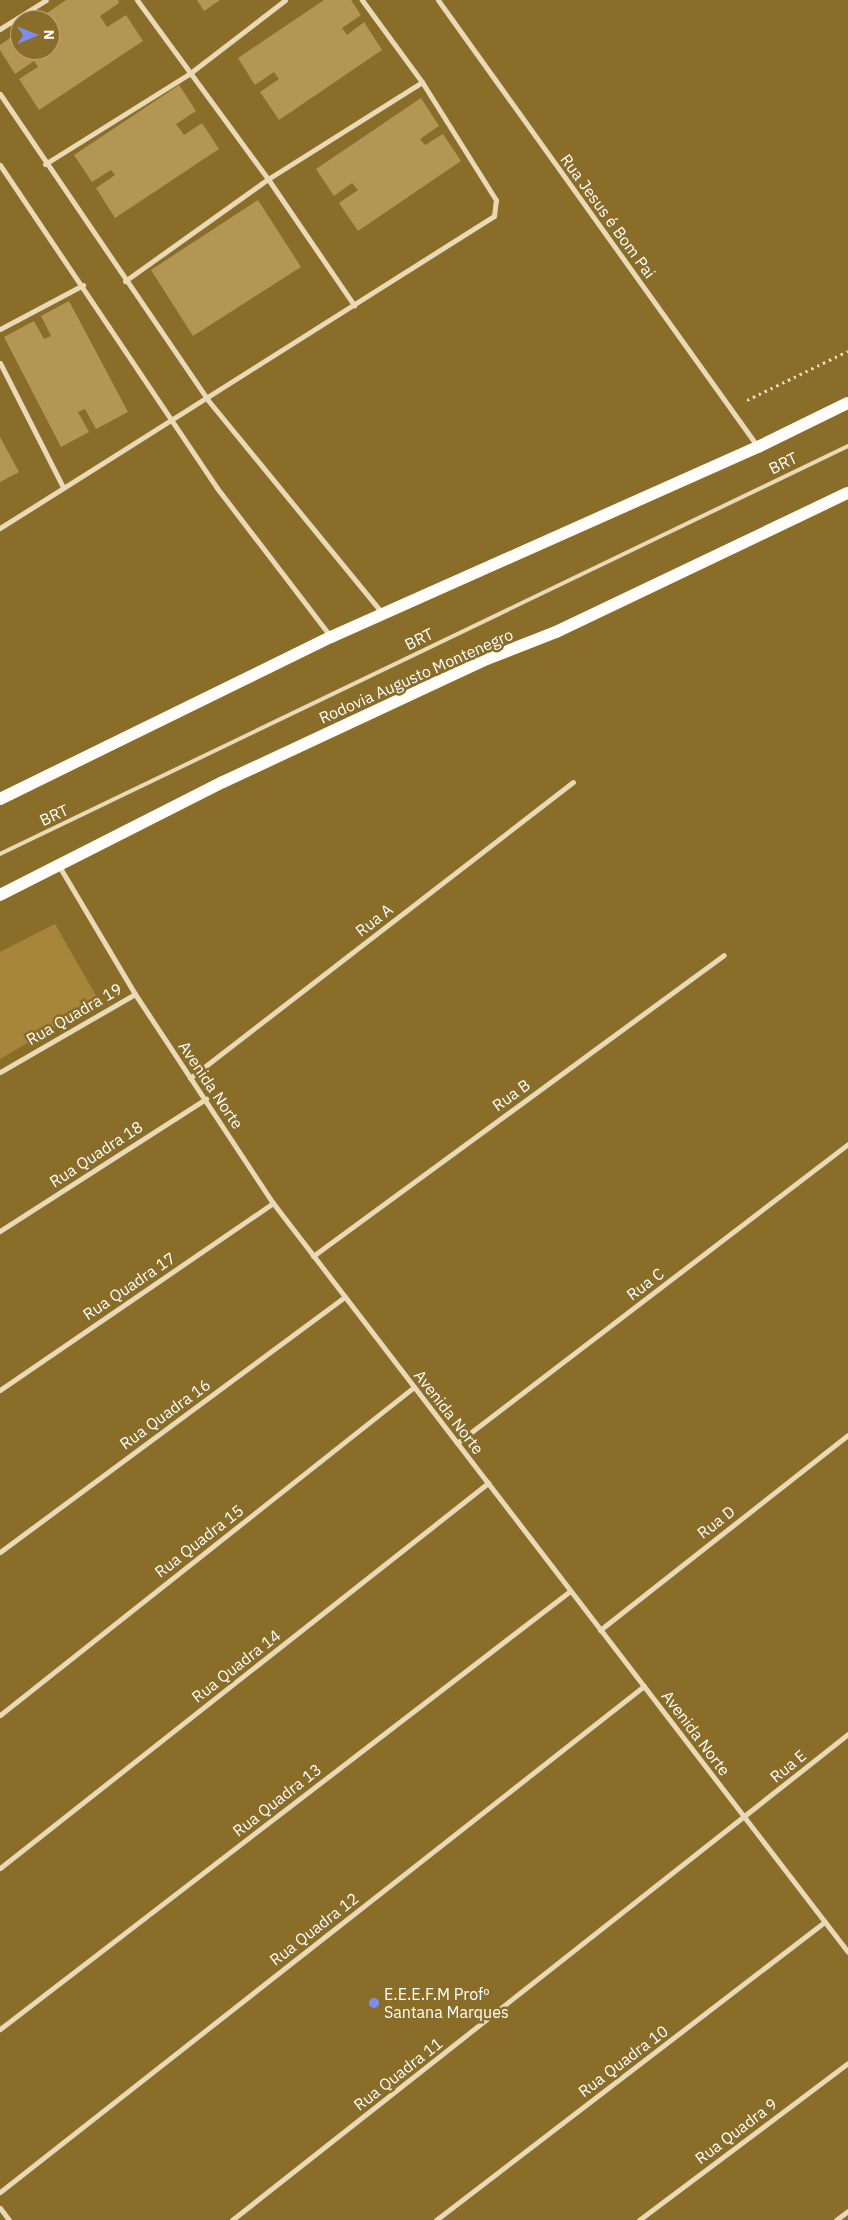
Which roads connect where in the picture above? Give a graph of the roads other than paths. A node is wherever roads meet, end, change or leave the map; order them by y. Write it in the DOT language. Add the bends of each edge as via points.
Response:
graph roads {
  1 [pos="46,0"];
  2 [pos="137,0"];
  3 [pos="285,0"];
  4 [pos="362,0"];
  5 [pos="438,0"];
  6 [pos="0,29"];
  7 [pos="189,74"];
  8 [pos="422,82"];
  9 [pos="0,94"];
  10 [pos="45,164"];
  11 [pos="1,168"];
  12 [pos="268,179"];
  13 [pos="125,281"];
  14 [pos="83,285"];
  15 [pos="354,305"];
  16 [pos="0,329"];
  17 [pos="0,363"];
  18 [pos="207,399"];
  19 [pos="848,402"];
  20 [pos="174,421"];
  21 [pos="848,446"];
  22 [pos="758,447"];
  23 [pos="63,487"];
  24 [pos="848,493"];
  25 [pos="0,528"];
  26 [pos="383,614"];
  27 [pos="331,637"];
  28 [pos="573,782"];
  29 [pos="0,799"];
  30 [pos="0,854"];
  31 [pos="59,866"];
  32 [pos="0,895"];
  33 [pos="724,955"];
  34 [pos="135,994"];
  35 [pos="0,1072"];
  36 [pos="190,1078"];
  37 [pos="206,1099"];
  38 [pos="848,1144"];
  39 [pos="273,1203"];
  40 [pos="0,1231"];
  41 [pos="314,1256"];
  42 [pos="345,1297"];
  43 [pos="414,1387"];
  44 [pos="0,1390"];
  45 [pos="848,1435"];
  46 [pos="457,1443"];
  47 [pos="488,1483"];
  48 [pos="0,1552"];
  49 [pos="570,1591"];
  50 [pos="600,1630"];
  51 [pos="644,1686"];
  52 [pos="0,1715"];
  53 [pos="848,1734"];
  54 [pos="744,1817"];
  55 [pos="0,1868"];
  56 [pos="825,1922"];
  57 [pos="848,1952"];
  58 [pos="0,2029"];
  59 [pos="848,2063"];
  60 [pos="0,2192"];
  61 [pos="0,2208"];
  62 [pos="848,2211"];
  63 [pos="9,2220"];
  64 [pos="232,2220"];
  65 [pos="436,2220"];
  66 [pos="639,2220"];
  67 [pos="836,2220"];
  1 -- 6 [label="street"];
  2 -- 7 [label="street"];
  3 -- 7 [label="street"];
  4 -- 8 [label="street"];
  5 -- 22 [label="street, Rua Jesus é Bom Pai"];
  7 -- 10 [label="street"];
  7 -- 12 [label="street"];
  8 -- 12 [label="street"];
  8 -- 15 [label="street" via="496,200 497,208 494,216"];
  9 -- 10 [label="street"];
  10 -- 13 [label="street"];
  11 -- 14 [label="street"];
  12 -- 13 [label="street"];
  12 -- 15 [label="street"];
  13 -- 18 [label="street"];
  14 -- 16 [label="street"];
  14 -- 20 [label="street"];
  15 -- 18 [label="street"];
  17 -- 23 [label="street"];
  18 -- 20 [label="street"];
  18 -- 26 [label="street"];
  19 -- 22 [label="main road"];
  20 -- 23 [label="street"];
  20 -- 27 [label="street" via="217,488"];
  21 -- 30 [label="lane, BRT"];
  22 -- 26 [label="main road"];
  23 -- 25 [label="street"];
  24 -- 31 [label="main road, Rodovia Augusto Montenegro" via="556,632 482,661 232,778"];
  26 -- 27 [label="main road"];
  27 -- 29 [label="main road"];
  28 -- 36 [label="street, Rua A"];
  31 -- 32 [label="main road, Rodovia Augusto Montenegro"];
  31 -- 34 [label="street, Avenida Norte"];
  33 -- 41 [label="street, Rua B"];
  34 -- 35 [label="street, Rua Quadra 19"];
  34 -- 36 [label="street, Avenida Norte"];
  36 -- 37 [label="street, Avenida Norte"];
  37 -- 39 [label="street, Avenida Norte"];
  37 -- 40 [label="street, Rua Quadra 18"];
  38 -- 46 [label="street, Rua C"];
  39 -- 41 [label="street, Avenida Norte"];
  39 -- 44 [label="street, Rua Quadra 17"];
  41 -- 42 [label="street, Avenida Norte"];
  42 -- 43 [label="street, Avenida Norte"];
  42 -- 48 [label="street, Rua Quadra 16"];
  43 -- 46 [label="street, Avenida Norte"];
  43 -- 52 [label="street, Rua Quadra 15"];
  45 -- 50 [label="street, Rua D"];
  46 -- 47 [label="street, Avenida Norte"];
  47 -- 49 [label="street, Avenida Norte"];
  47 -- 55 [label="street, Rua Quadra 14"];
  49 -- 50 [label="street, Avenida Norte"];
  49 -- 58 [label="street, Rua Quadra 13"];
  50 -- 51 [label="street, Avenida Norte"];
  51 -- 54 [label="street, Avenida Norte"];
  51 -- 60 [label="street, Rua Quadra 12"];
  53 -- 54 [label="street, Rua E"];
  54 -- 56 [label="street, Avenida Norte"];
  54 -- 64 [label="street, Rua Quadra 11"];
  56 -- 57 [label="street, Avenida Norte"];
  56 -- 65 [label="street, Rua Quadra 10"];
  59 -- 66 [label="street, Rua Quadra 9"];
  61 -- 63 [label="street"];
  62 -- 67 [label="street"];
}
